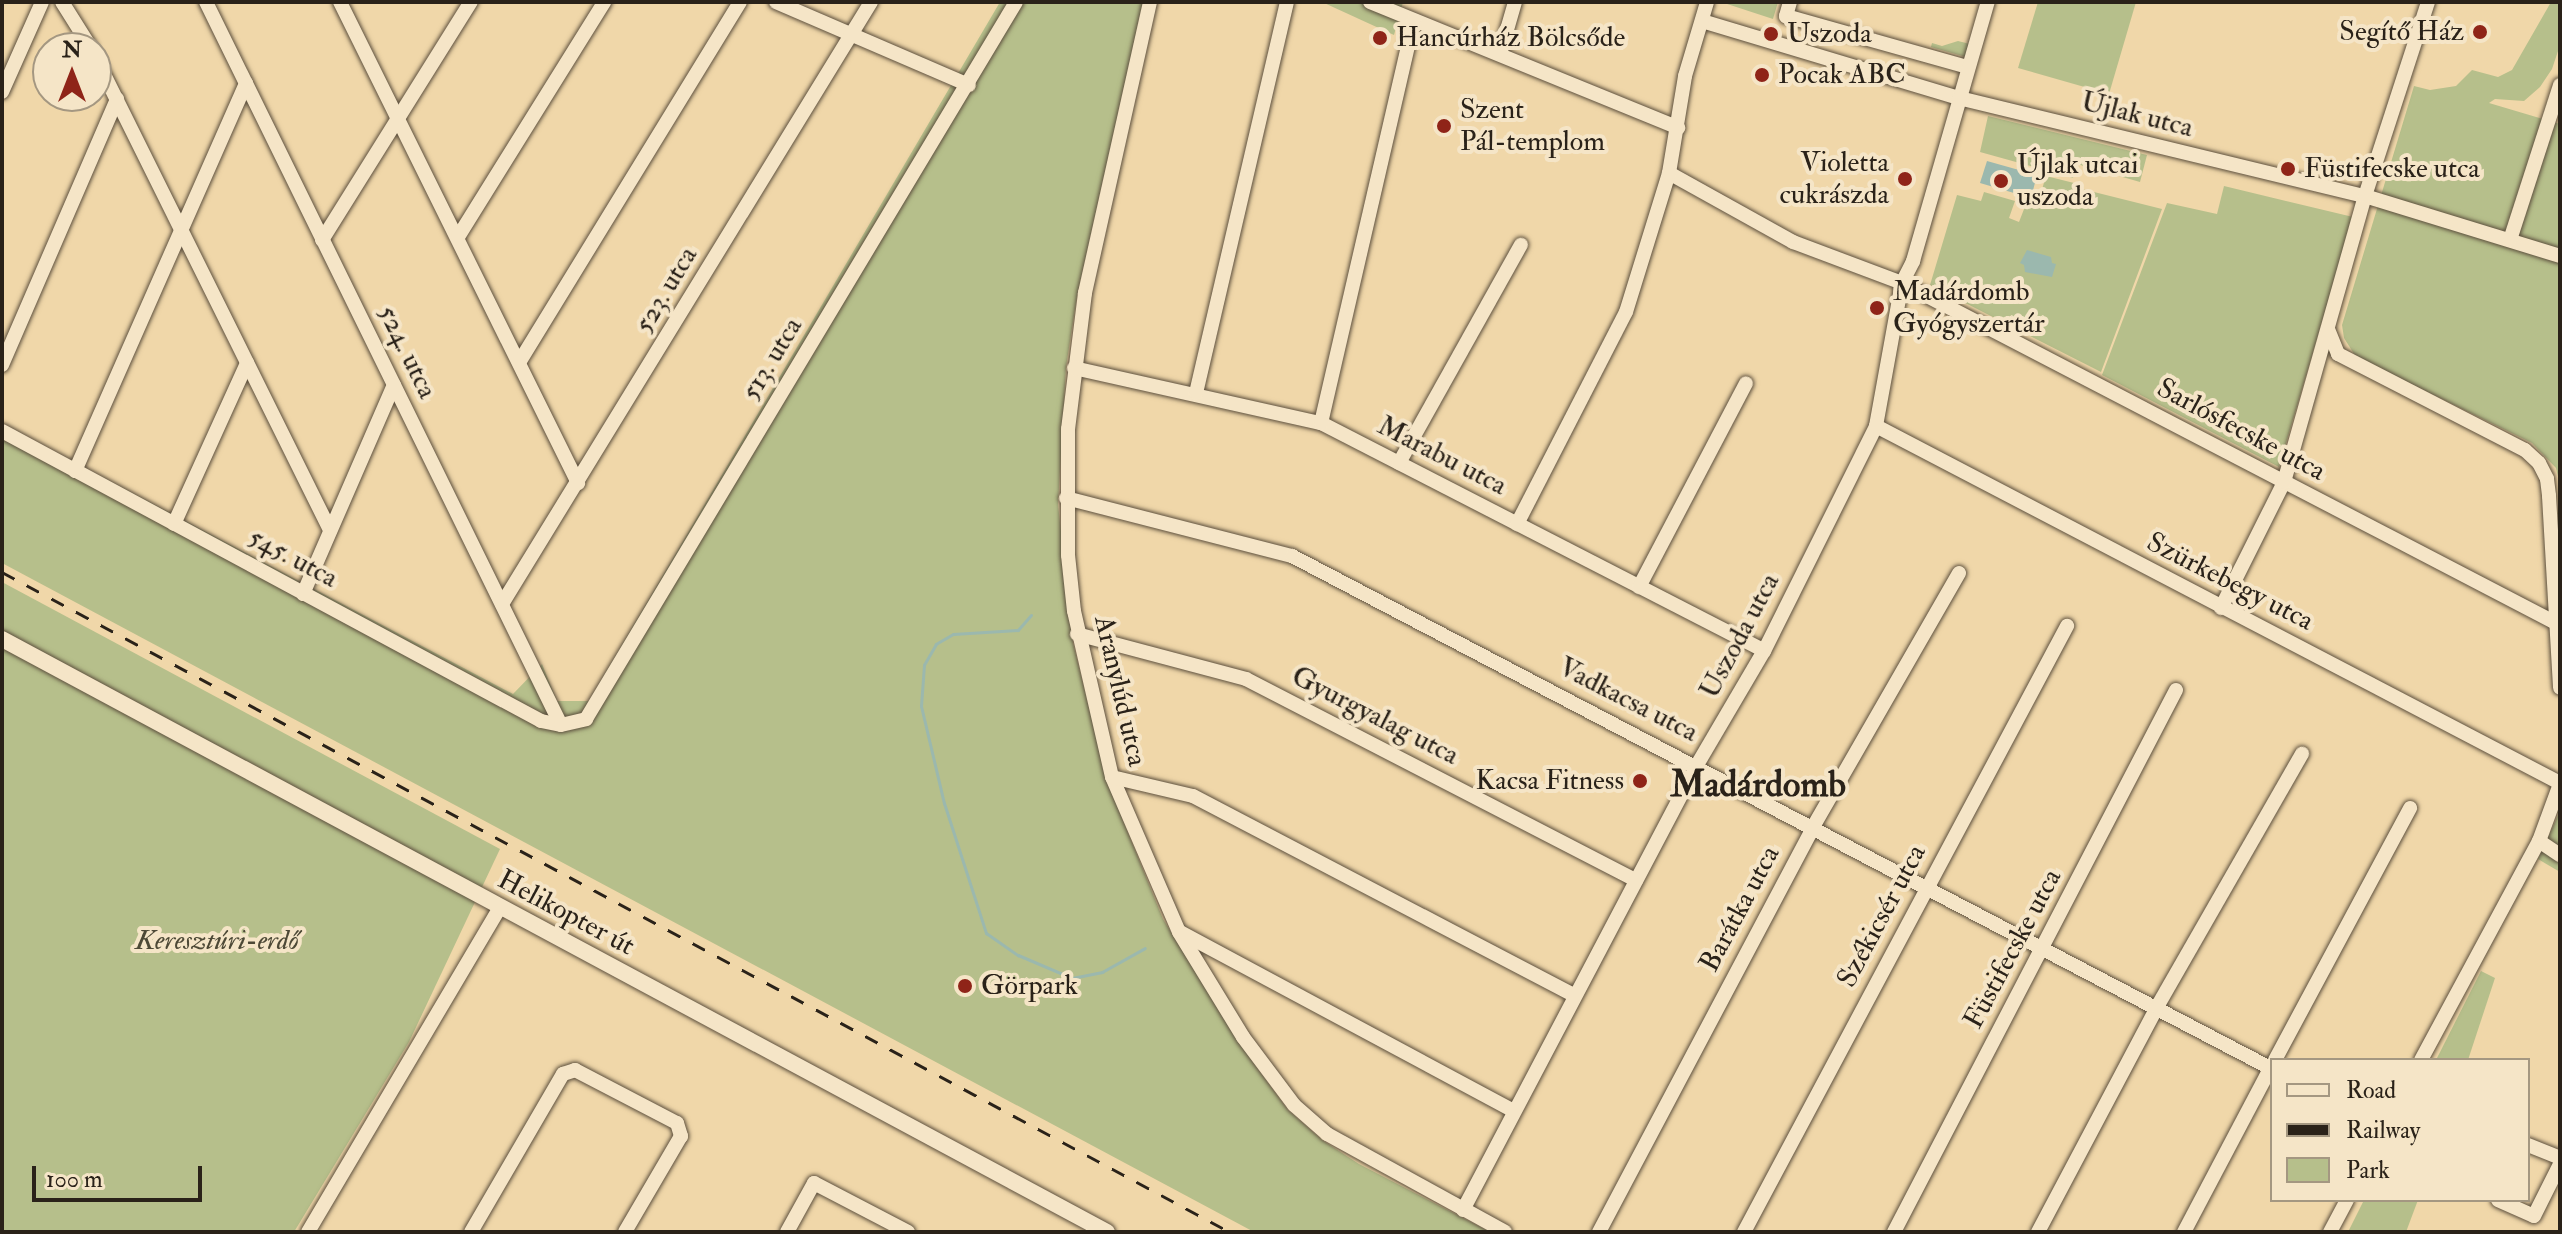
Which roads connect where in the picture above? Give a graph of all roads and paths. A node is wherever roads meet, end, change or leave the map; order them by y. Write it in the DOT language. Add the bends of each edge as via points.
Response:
graph roads {
  1 [pos="42,2"];
  2 [pos="62,2"];
  3 [pos="206,2"];
  4 [pos="340,2"];
  5 [pos="471,2"];
  6 [pos="604,2"];
  7 [pos="740,2"];
  8 [pos="776,2"];
  9 [pos="871,2"];
  10 [pos="1016,2"];
  11 [pos="1150,2"];
  12 [pos="1287,2"];
  13 [pos="1370,2"];
  14 [pos="1515,2"];
  15 [pos="1707,2"];
  16 [pos="1790,2"];
  17 [pos="1988,2"];
  18 [pos="2428,2"];
  19 [pos="1410,13"];
  20 [pos="1702,21"];
  21 [pos="81,32"];
  22 [pos="851,35"];
  23 [pos="1500,54"];
  24 [pos="1967,67"];
  25 [pos="246,83"];
  26 [pos="969,85"];
  27 [pos="2560,85"];
  28 [pos="112,89"];
  29 [pos="2,92"];
  30 [pos="1959,98"];
  31 [pos="117,99"];
  32 [pos="2558,103"];
  33 [pos="399,119"];
  34 [pos="1678,128"];
  35 [pos="1669,173"];
  36 [pos="2365,196"];
  37 [pos="183,231"];
  38 [pos="458,237"];
  39 [pos="322,240"];
  40 [pos="2510,240"];
  41 [pos="1521,245"];
  42 [pos="2560,256"];
  43 [pos="1902,283"];
  44 [pos="2328,327"];
  45 [pos="520,361"];
  46 [pos="247,363"];
  47 [pos="2,365"];
  48 [pos="1074,368"];
  49 [pos="1746,383"];
  50 [pos="394,385"];
  51 [pos="1196,393"];
  52 [pos="1321,423"];
  53 [pos="1876,426"];
  54 [pos="2,431"];
  55 [pos="1399,463"];
  56 [pos="75,471"];
  57 [pos="2284,482"];
  58 [pos="578,483"];
  59 [pos="1066,498"];
  60 [pos="174,524"];
  61 [pos="1517,524"];
  62 [pos="330,530"];
  63 [pos="1959,573"];
  64 [pos="1639,587"];
  65 [pos="303,594"];
  66 [pos="502,604"];
  67 [pos="2221,608"];
  68 [pos="2556,623"];
  69 [pos="2067,626"];
  70 [pos="1077,634"];
  71 [pos="2,639"];
  72 [pos="1764,651"];
  73 [pos="2560,688"];
  74 [pos="2176,690"];
  75 [pos="561,725"];
  76 [pos="2302,754"];
  77 [pos="1697,765"];
  78 [pos="1112,777"];
  79 [pos="2560,784"];
  80 [pos="2410,808"];
  81 [pos="1813,827"];
  82 [pos="2539,841"];
  83 [pos="2560,855"];
  84 [pos="1636,880"];
  85 [pos="1926,887"];
  86 [pos="500,907"];
  87 [pos="1179,932"];
  88 [pos="2043,948"];
  89 [pos="1574,995"];
  90 [pos="2157,1007"];
  91 [pos="2276,1058"];
  92 [pos="2422,1058"];
  93 [pos="2270,1064"];
  94 [pos="2270,1069"];
  95 [pos="1514,1111"];
  96 [pos="2530,1146"];
  97 [pos="2560,1158"];
  98 [pos="2560,1164"];
  99 [pos="2346,1202"];
  100 [pos="2502,1202"];
  101 [pos="1463,1210"];
  102 [pos="308,1232"];
  103 [pos="471,1232"];
  104 [pos="625,1232"];
  105 [pos="787,1232"];
  106 [pos="908,1232"];
  107 [pos="1107,1232"];
  108 [pos="1505,1232"];
  109 [pos="1599,1232"];
  110 [pos="1744,1232"];
  111 [pos="1894,1232"];
  112 [pos="2038,1232"];
  113 [pos="2184,1232"];
  114 [pos="2330,1232"];
  1 -- 29 [label="street"];
  2 -- 21 [label="street"];
  3 -- 25 [label="street, 524. utca"];
  4 -- 33 [label="street"];
  5 -- 33 [label="street"];
  6 -- 38 [label="street"];
  7 -- 45 [label="street"];
  8 -- 22 [label="street"];
  9 -- 22 [label="street, 523. utca"];
  10 -- 26 [label="street, 513. utca"];
  11 -- 48 [label="street, Aranylúd utca" via="1085,293"];
  12 -- 51 [label="street"];
  13 -- 19 [label="street"];
  14 -- 23 [label="street"];
  15 -- 20 [label="street"];
  16 -- 24 [label="street" via="1786,16"];
  17 -- 24 [label="street, Uszoda utca"];
  18 -- 36 [label="street"];
  19 -- 23 [label="street"];
  19 -- 52 [label="street"];
  20 -- 30 [label="street, Újlak utca"];
  20 -- 34 [label="street" via="1685,76"];
  22 -- 26 [label="street"];
  22 -- 58 [label="street, 523. utca"];
  23 -- 34 [label="street"];
  24 -- 30 [label="street, Uszoda utca"];
  25 -- 37 [label="street"];
  25 -- 39 [label="street, 524. utca"];
  26 -- 75 [label="street, 513. utca" via="600,701 586,719"];
  27 -- 32 [label="street"];
  28 -- 31 [label="street"];
  30 -- 36 [label="street, Újlak utca"];
  30 -- 43 [label="street, Uszoda utca" via="1913,261"];
  31 -- 37 [label="street"];
  31 -- 47 [label="street"];
  32 -- 40 [label="street"];
  33 -- 38 [label="street"];
  33 -- 39 [label="street"];
  34 -- 35 [label="street"];
  35 -- 43 [label="street, Sarlósfecske utca" via="1793,242"];
  35 -- 61 [label="street" via="1626,312"];
  36 -- 40 [label="street, Újlak utca"];
  36 -- 44 [label="street"];
  37 -- 46 [label="street"];
  37 -- 56 [label="street"];
  38 -- 45 [label="street"];
  39 -- 50 [label="street, 524. utca"];
  40 -- 42 [label="street, Újlak utca"];
  41 -- 55 [label="street"];
  43 -- 53 [label="street, Uszoda utca"];
  43 -- 57 [label="street, Sarlósfecske utca"];
  44 -- 57 [label="street"];
  44 -- 68 [label="street" via="2338,354 2525,450 2539,463 2549,496"];
  45 -- 58 [label="street"];
  46 -- 60 [label="street"];
  46 -- 62 [label="street"];
  48 -- 51 [label="street, Marabu utca"];
  48 -- 59 [label="street, Aranylúd utca"];
  49 -- 64 [label="street"];
  50 -- 62 [label="street"];
  50 -- 66 [label="street, 524. utca"];
  51 -- 52 [label="street, Marabu utca"];
  52 -- 55 [label="street, Marabu utca"];
  53 -- 67 [label="street, Szürkebegy utca"];
  53 -- 72 [label="street, Uszoda utca"];
  54 -- 56 [label="street, 545. utca"];
  55 -- 61 [label="street, Marabu utca"];
  56 -- 60 [label="street, 545. utca"];
  57 -- 67 [label="street"];
  57 -- 68 [label="street, Sarlósfecske utca"];
  58 -- 66 [label="street, 523. utca"];
  59 -- 70 [label="street, Aranylúd utca"];
  59 -- 77 [label="street, Vadkacsa utca" via="1292,556"];
  60 -- 65 [label="street, 545. utca"];
  61 -- 64 [label="street, Marabu utca"];
  62 -- 65 [label="street"];
  63 -- 81 [label="street, Barátka utca"];
  64 -- 72 [label="street, Marabu utca"];
  65 -- 75 [label="street, 545. utca" via="541,721"];
  66 -- 75 [label="street, 524. utca"];
  67 -- 79 [label="street, Szürkebegy utca"];
  68 -- 73 [label="street"];
  69 -- 85 [label="street, Székicsér utca"];
  70 -- 78 [label="street, Aranylúd utca"];
  70 -- 84 [label="street, Gyurgyalag utca" via="1246,679"];
  71 -- 86 [label="street, Helikopter út"];
  72 -- 77 [label="street, Uszoda utca"];
  74 -- 88 [label="street, Füstifecske utca"];
  76 -- 90 [label="street"];
  77 -- 81 [label="street, Vadkacsa utca"];
  77 -- 84 [label="street, Uszoda utca"];
  78 -- 87 [label="street, Aranylúd utca"];
  78 -- 89 [label="street" via="1193,796"];
  79 -- 82 [label="street"];
  80 -- 91 [label="street"];
  81 -- 85 [label="street, Vadkacsa utca"];
  81 -- 109 [label="street, Barátka utca"];
  82 -- 83 [label="street"];
  82 -- 92 [label="street"];
  84 -- 89 [label="street, Uszoda utca"];
  85 -- 88 [label="street, Vadkacsa utca"];
  85 -- 110 [label="street, Székicsér utca"];
  86 -- 102 [label="street"];
  86 -- 107 [label="street, Helikopter út"];
  87 -- 95 [label="street"];
  87 -- 101 [label="street, Aranylúd utca" via="1243,1037 1294,1105 1327,1134"];
  88 -- 90 [label="street, Vadkacsa utca"];
  88 -- 111 [label="street, Füstifecske utca"];
  89 -- 95 [label="street, Uszoda utca"];
  90 -- 93 [label="street, Vadkacsa utca"];
  90 -- 112 [label="street"];
  94 -- 113 [label="street"];
  95 -- 101 [label="street, Uszoda utca"];
  96 -- 97 [label="street"];
  98 -- 100 [label="street" via="2534,1216"];
  99 -- 114 [label="street"];
  101 -- 108 [label="street, Aranylúd utca"];
  103 -- 104 [label="street" via="563,1074 575,1070 677,1123 681,1136"];
  105 -- 106 [label="street" via="814,1183"];
}
